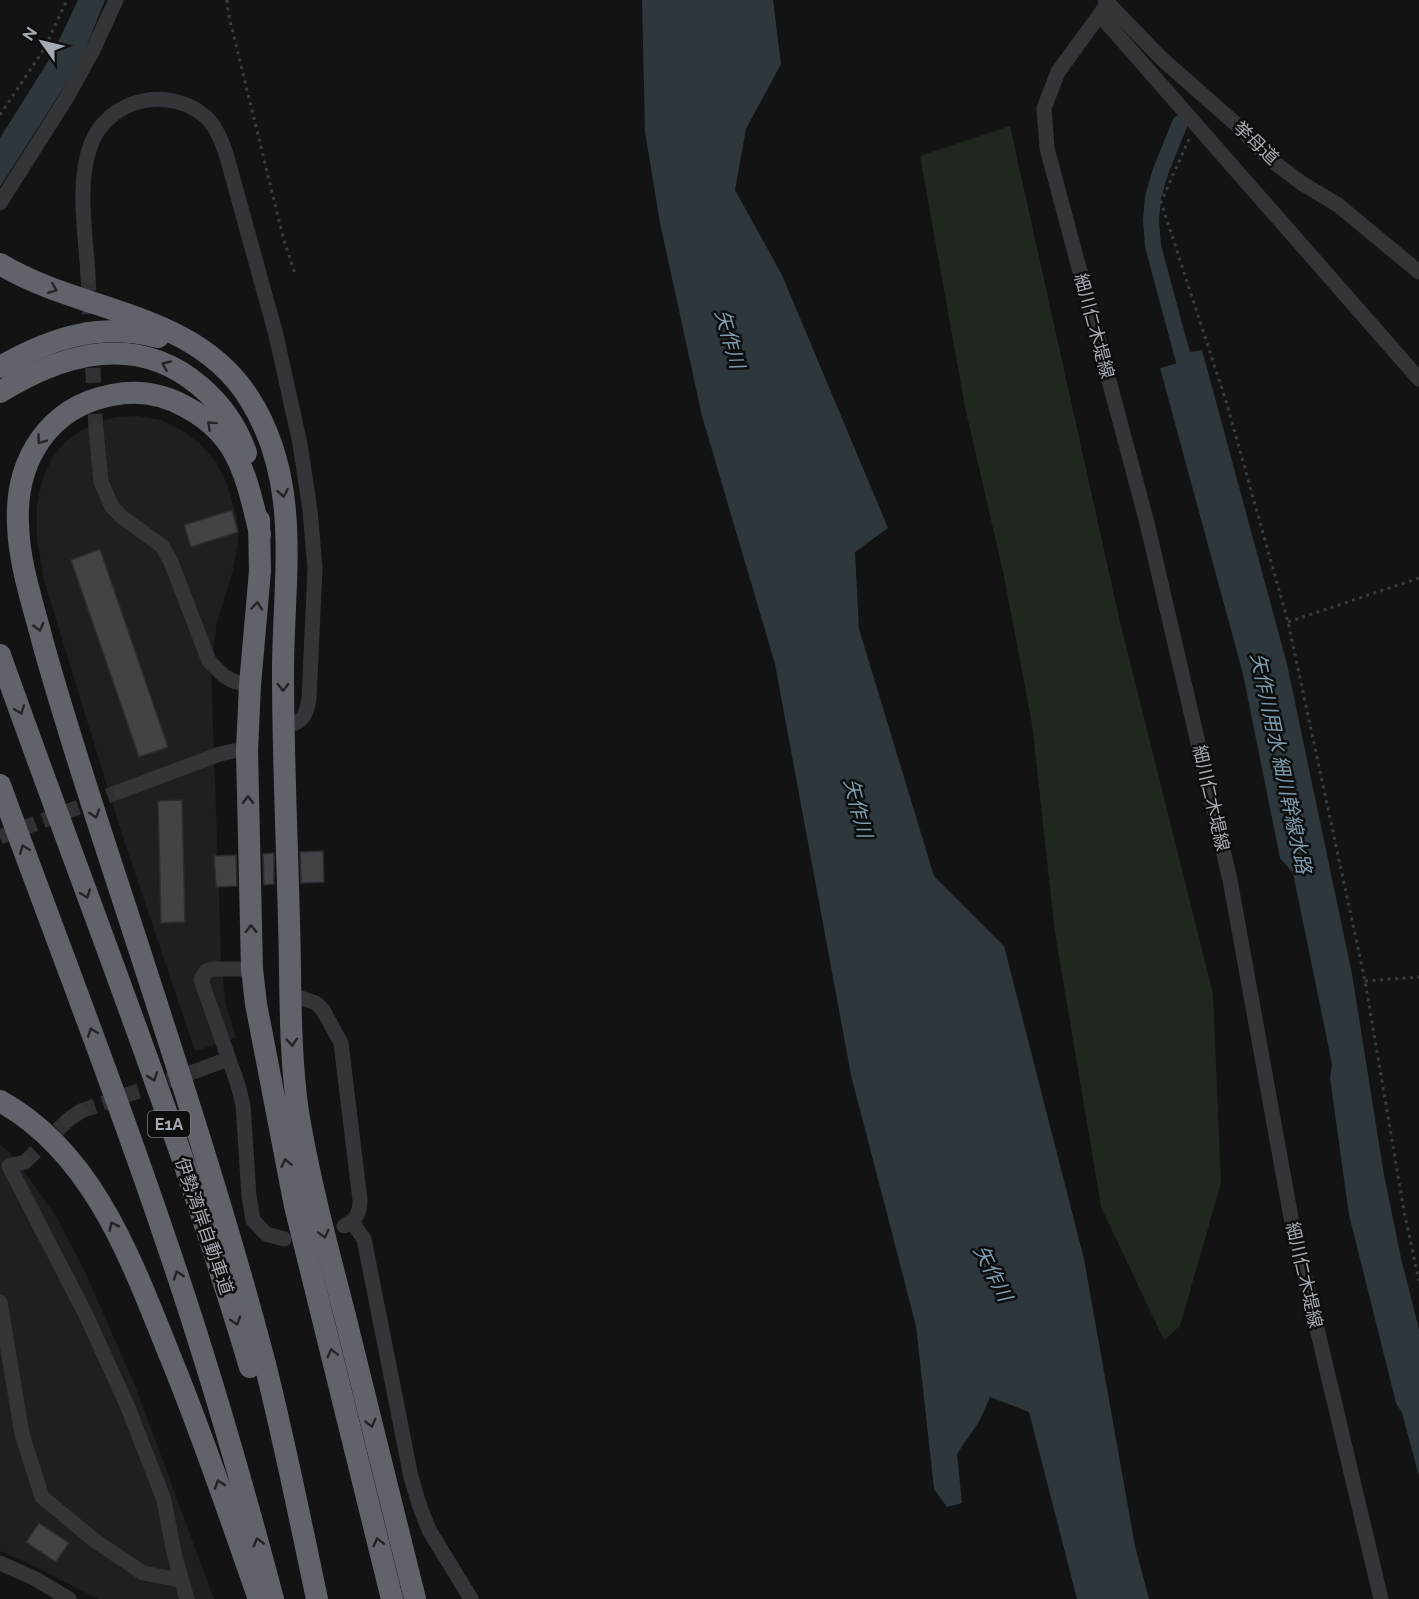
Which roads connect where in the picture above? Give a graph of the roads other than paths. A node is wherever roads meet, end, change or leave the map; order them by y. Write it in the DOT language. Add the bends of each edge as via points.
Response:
graph roads {
  1 [pos="116,0"];
  2 [pos="1104,6"];
  3 [pos="0,203"];
  4 [pos="0,264"];
  5 [pos="1419,272"];
  6 [pos="88,276"];
  7 [pos="0,367"];
  8 [pos="1419,379"];
  9 [pos="0,392"];
  10 [pos="96,430"];
  11 [pos="267,437"];
  12 [pos="260,534"];
  13 [pos="0,655"];
  14 [pos="250,685"];
  15 [pos="284,727"];
  16 [pos="247,751"];
  17 [pos="0,785"];
  18 [pos="121,791"];
  19 [pos="252,969"];
  20 [pos="291,998"];
  21 [pos="228,1059"];
  22 [pos="204,1068"];
  23 [pos="0,1101"];
  24 [pos="81,1111"];
  25 [pos="68,1120"];
  26 [pos="25,1162"];
  27 [pos="5,1171"];
  28 [pos="284,1239"];
  29 [pos="0,1302"];
  30 [pos="0,1563"];
  31 [pos="180,1580"];
  32 [pos="69,1599"];
  33 [pos="187,1599"];
  34 [pos="259,1599"];
  35 [pos="273,1599"];
  36 [pos="317,1599"];
  37 [pos="392,1599"];
  38 [pos="415,1599"];
  39 [pos="471,1599"];
  40 [pos="1381,1599"];
  1 -- 3 [label="street" via="67,97"];
  2 -- 5 [label="street, 挙母道" via="1271,160 1338,205"];
  2 -- 8 [label="street" via="1196,127"];
  2 -- 40 [label="street, 細川仁木堤線" via="1058,72 1044,108 1047,148 1146,519 1230,880 1292,1223"];
  4 -- 11 [label="highway, one-way" via="34,282 145,320 187,339 237,381"];
  6 -- 15 [label="street" via="83,172 92,140 112,116 140,101 168,99 193,108 216,129 227,157 276,335 310,510 315,568 309,699 299,723"];
  7 -- 11 [label="highway" via="72,335 140,332 181,346 217,370 246,402"];
  12 -- 9 [label="highway, one-way" via="251,468 235,428 209,394 177,370 141,356 102,354 56,363"];
  10 -- 14 [label="street" via="101,482 112,507 162,546 209,661 224,676"];
  11 -- 15 [label="highway, one-way" via="276,459 286,513"];
  14 -- 12 [label="highway, one-way"];
  12 -- 36 [label="highway, one-way" via="241,467 230,446 197,413 151,394 127,392 102,397 80,404 60,417 32,452 18,497 20,552 51,672 230,1240 269,1382"];
  13 -- 36 [label="highway, 伊勢湾岸自動車道 / E1A, one-way" via="207,1234 279,1462"];
  14 -- 16 [label="highway"];
  15 -- 20 [label="highway"];
  16 -- 18 [label="street" via="220,754"];
  19 -- 16 [label="highway, one-way"];
  35 -- 17 [label="highway, E1A, one-way" via="243,1487 165,1237"];
  19 -- 21 [label="street" via="212,969 202,975 202,986"];
  37 -- 19 [label="highway, one-way" via="295,1206"];
  20 -- 38 [label="highway, one-way" via="298,1111 307,1159"];
  20 -- 39 [label="street" via="316,1003 341,1043 360,1200 360,1209 348,1224 359,1230 364,1239 403,1441 420,1507"];
  21 -- 22 [label="street"];
  21 -- 28 [label="street" via="243,1105 253,1220 266,1234"];
  34 -- 23 [label="highway, one-way" via="186,1394 108,1215 60,1148"];
  24 -- 25 [label="street"];
  26 -- 27 [label="street"];
  27 -- 31 [label="street" via="85,1313 127,1405 164,1500"];
  29 -- 31 [label="street" via="22,1434 42,1497 94,1540 143,1573"];
  30 -- 32 [label="street"];
  31 -- 33 [label="street"];
}
